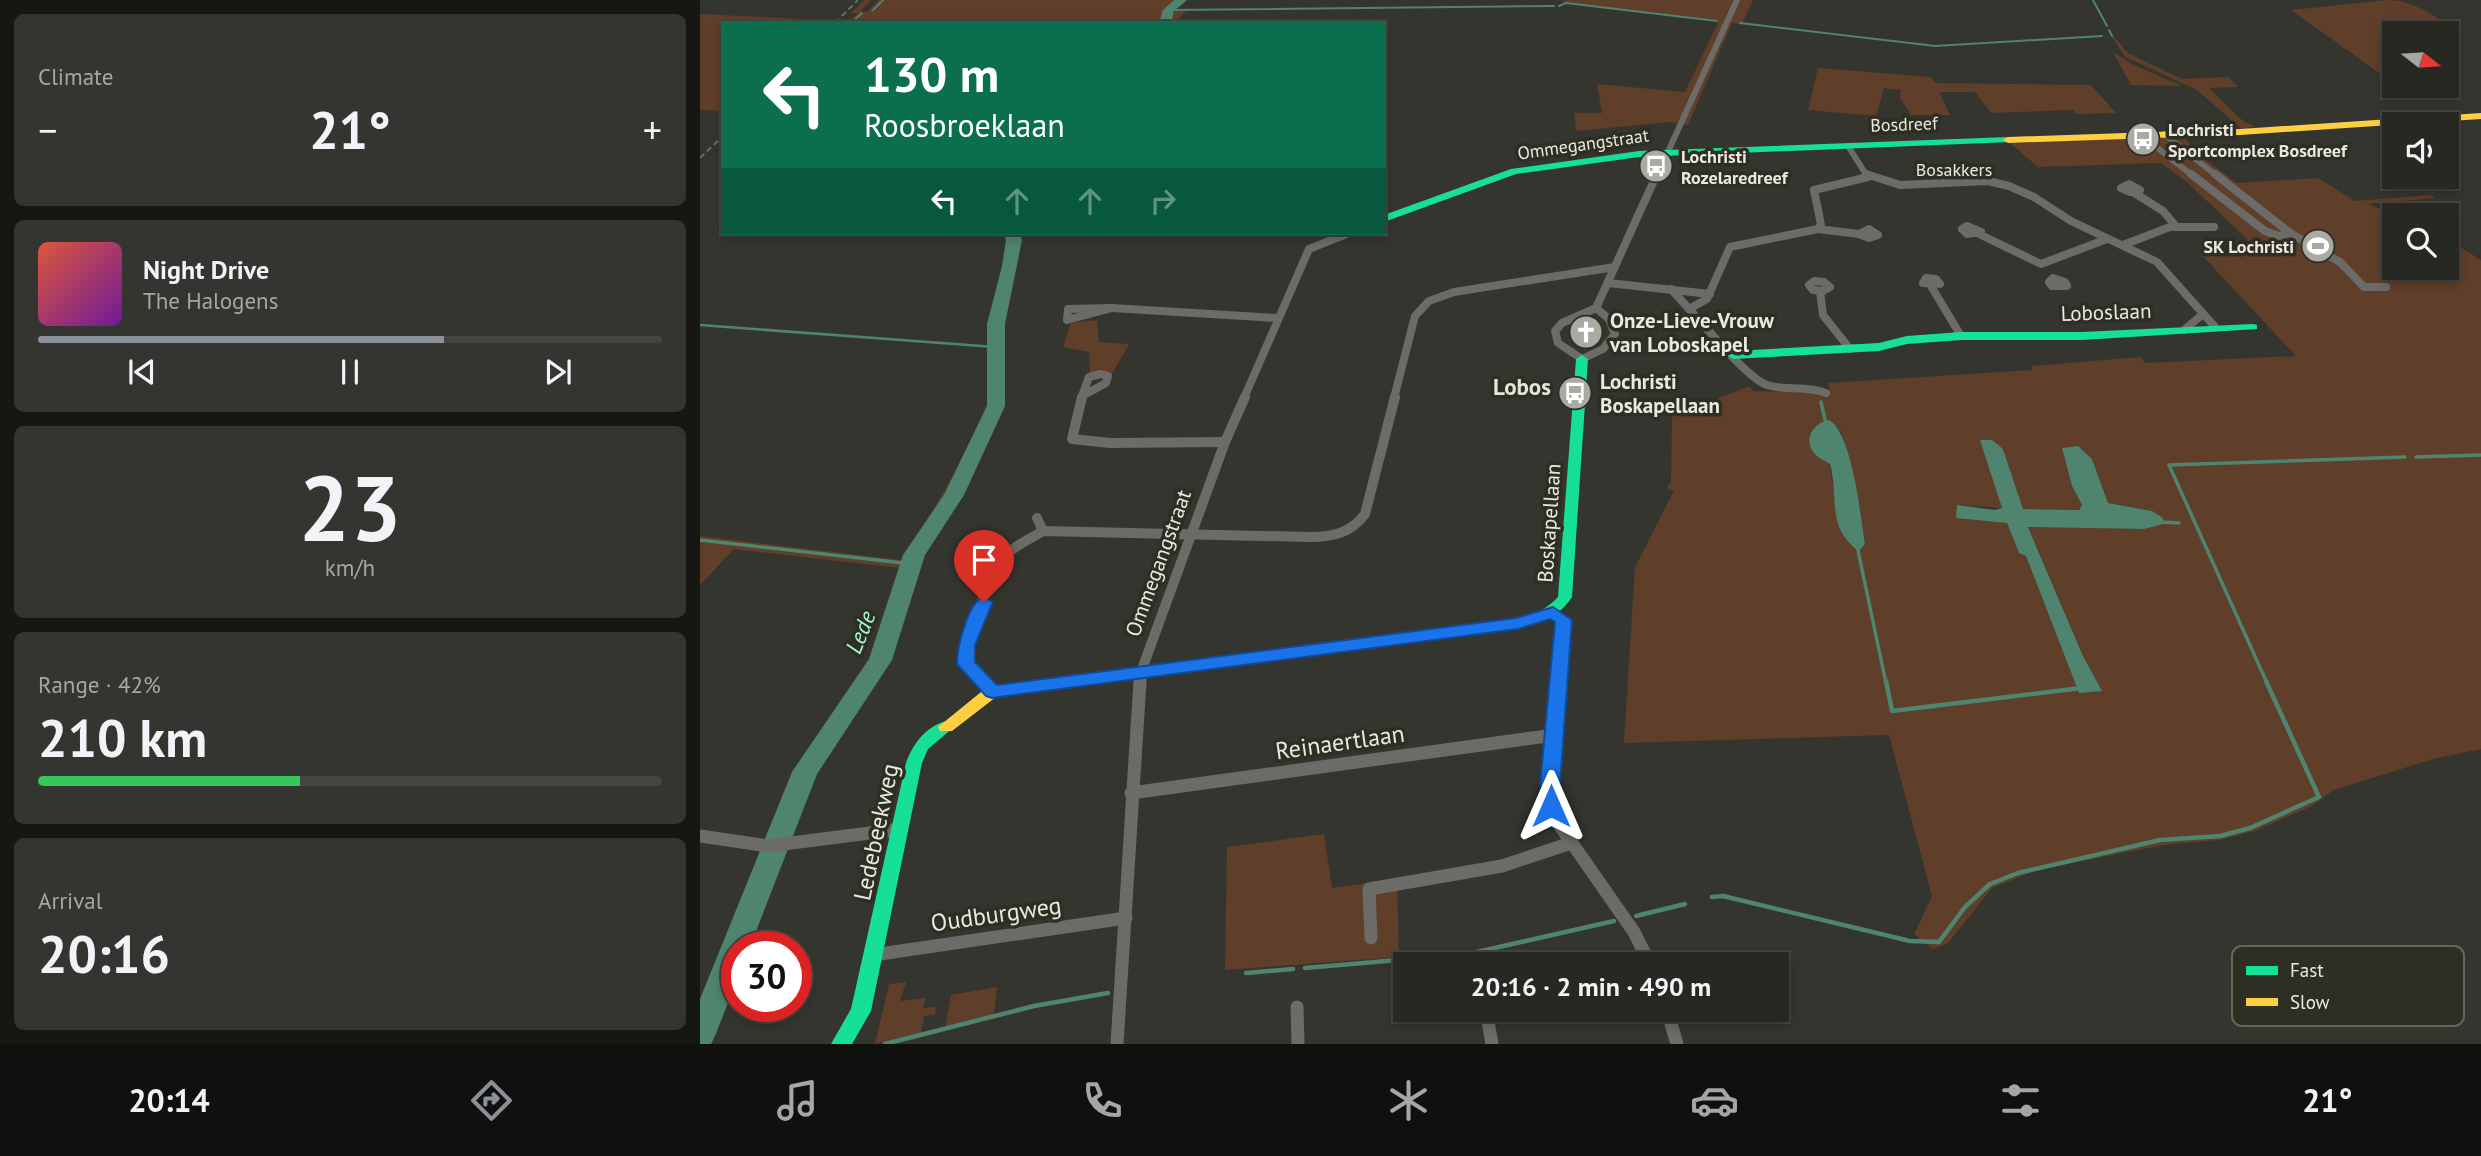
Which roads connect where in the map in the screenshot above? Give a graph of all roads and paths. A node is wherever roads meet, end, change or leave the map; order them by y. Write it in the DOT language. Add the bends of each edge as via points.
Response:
graph roads {
  1 [pos="1737,0"];
  2 [pos="2481,116"];
  3 [pos="2164,134"];
  4 [pos="2141,135"];
  5 [pos="1848,146"];
  6 [pos="1669,154"];
  7 [pos="1868,177"];
  8 [pos="2133,192"];
  9 [pos="1386,218"];
  10 [pos="2214,227"];
  11 [pos="2173,228"];
  12 [pos="1818,229"];
  13 [pos="2290,233"];
  14 [pos="1859,234"];
  15 [pos="1979,234"];
  16 [pos="1344,235"];
  17 [pos="2107,239"];
  18 [pos="2123,245"];
  19 [pos="2041,264"];
  20 [pos="1615,267"];
  21 [pos="2053,278"];
  22 [pos="1608,282"];
  23 [pos="1930,286"];
  24 [pos="2386,287"];
  25 [pos="1671,289"];
  26 [pos="1820,291"];
  27 [pos="1710,293"];
  28 [pos="1112,308"];
  29 [pos="1596,308"];
  30 [pos="1689,309"];
  31 [pos="2203,314"];
  32 [pos="1278,318"];
  33 [pos="2215,327"];
  34 [pos="2253,327"];
  35 [pos="2184,330"];
  36 [pos="1961,336"];
  37 [pos="1850,349"];
  38 [pos="1733,355"];
  39 [pos="1582,359"];
  40 [pos="1826,393"];
  41 [pos="1082,396"];
  42 [pos="1225,442"];
  43 [pos="1037,518"];
  44 [pos="1043,531"];
  45 [pos="1190,534"];
  46 [pos="1553,612"];
  47 [pos="1141,672"];
  48 [pos="992,692"];
  49 [pos="1554,735"];
  50 [pos="1131,793"];
  51 [pos="901,829"];
  52 [pos="700,836"];
  53 [pos="1570,843"];
  54 [pos="1126,918"];
  55 [pos="1371,938"];
  56 [pos="1644,952"];
  57 [pos="873,955"];
  58 [pos="1297,1007"];
  59 [pos="1488,1022"];
  60 [pos="1671,1022"];
  61 [pos="841,1044"];
  62 [pos="1117,1044"];
  63 [pos="1298,1044"];
  64 [pos="1492,1044"];
  65 [pos="1678,1044"];
  1 -- 6 [label="street"];
  2 -- 3 [label="street, Bosdreef"];
  3 -- 4 [label="street, Bosdreef"];
  3 -- 13 [label="street"];
  4 -- 5 [label="street, Bosdreef"];
  4 -- 13 [label="street" via="2264,231 2279,236"];
  5 -- 6 [label="street, Bosdreef"];
  5 -- 7 [label="street"];
  6 -- 9 [label="street, Ommegangstraat" via="1534,166"];
  6 -- 20 [label="street"];
  7 -- 12 [label="street" via="1814,190"];
  7 -- 17 [label="street, Bosakkers" via="1900,185 1988,181 2009,186"];
  8 -- 11 [label="street" via="2168,215"];
  10 -- 11 [label="street"];
  11 -- 18 [label="street"];
  12 -- 14 [label="street"];
  12 -- 27 [label="street" via="1730,247"];
  13 -- 24 [label="street" via="2340,262 2364,287"];
  15 -- 19 [label="street"];
  16 -- 32 [label="street, Ommegangstraat" via="1309,249"];
  17 -- 18 [label="street, Bosakkers"];
  17 -- 19 [label="street"];
  18 -- 31 [label="street, Bosakkers" via="2157,261"];
  19 -- 21 [label="street"];
  20 -- 22 [label="street"];
  20 -- 45 [label="street" via="1454,292 1421,306 1358,524 1330,537"];
  22 -- 25 [label="street"];
  22 -- 29 [label="street"];
  23 -- 36 [label="street"];
  25 -- 27 [label="street"];
  25 -- 30 [label="street"];
  26 -- 37 [label="street" via="1823,315"];
  27 -- 30 [label="street"];
  28 -- 32 [label="street"];
  29 -- 39 [label="street" via="1609,319 1615,334 1603,348"];
  29 -- 39 [label="street" via="1562,323 1555,331 1558,343"];
  30 -- 38 [label="street"];
  31 -- 33 [label="street, Bosakkers"];
  31 -- 35 [label="street"];
  32 -- 42 [label="street, Ommegangstraat"];
  33 -- 34 [label="street, Loboslaan"];
  33 -- 35 [label="street, Loboslaan"];
  35 -- 36 [label="street, Loboslaan"];
  36 -- 37 [label="street, Loboslaan"];
  37 -- 38 [label="street, Loboslaan"];
  38 -- 40 [label="street" via="1769,388 1808,386"];
  39 -- 46 [label="street, Boskapellaan" via="1564,597"];
  41 -- 42 [label="street" via="1072,439"];
  42 -- 45 [label="street, Ommegangstraat"];
  43 -- 44 [label="street"];
  44 -- 45 [label="street"];
  44 -- 48 [label="street" via="1002,560 966,645 966,664"];
  45 -- 47 [label="street, Ommegangstraat"];
  46 -- 47 [label="street" via="1518,623"];
  46 -- 49 [label="street, Boskapellaan" via="1564,620"];
  47 -- 48 [label="street"];
  47 -- 50 [label="street, Ommegangstraat"];
  48 -- 51 [label="street, Ledebeekweg" via="921,746"];
  49 -- 50 [label="street, Reinaertlaan"];
  49 -- 53 [label="street, Boskapellaan" via="1551,806"];
  50 -- 54 [label="street, Ommegangstraat"];
  51 -- 52 [label="street" via="768,846"];
  51 -- 57 [label="street, Ledebeekweg"];
  53 -- 55 [label="street" via="1502,866 1369,889"];
  53 -- 56 [label="street, Boskapellaan"];
  54 -- 57 [label="street, Oudburgweg"];
  54 -- 62 [label="street, Ommegangstraat"];
  57 -- 61 [label="street, Ledebeekweg" via="861,1011"];
  58 -- 63 [label="street"];
  59 -- 64 [label="street"];
  60 -- 65 [label="street"];
}
